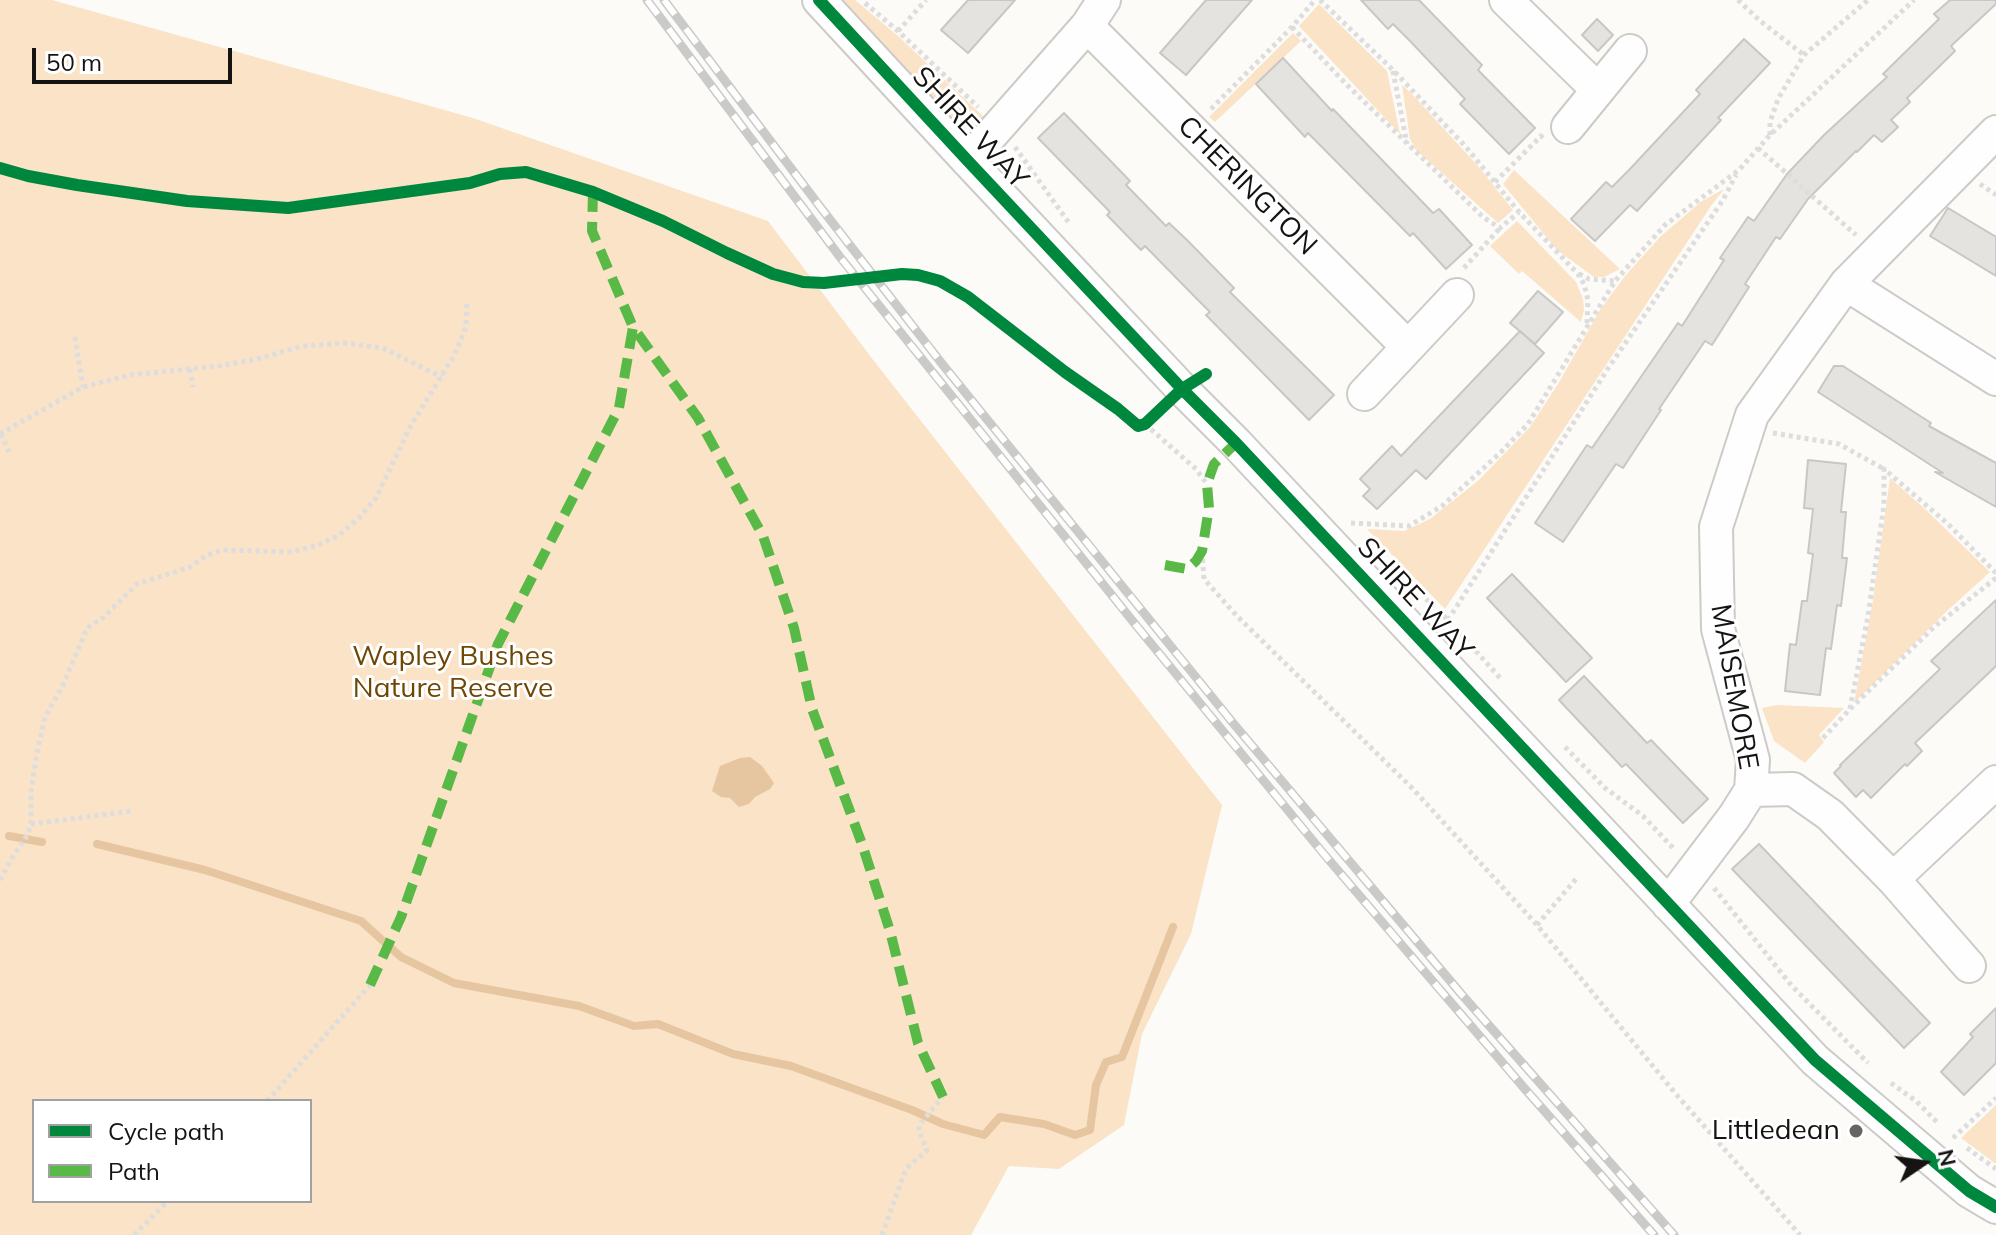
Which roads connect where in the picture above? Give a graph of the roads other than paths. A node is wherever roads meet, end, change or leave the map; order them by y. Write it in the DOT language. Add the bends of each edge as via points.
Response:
graph roads {
  1 [pos="819,0"];
  2 [pos="1506,0"];
  3 [pos="1095,13"];
  4 [pos="1630,51"];
  5 [pos="1597,89"];
  6 [pos="1996,132"];
  7 [pos="1560,136"];
  8 [pos="968,161"];
  9 [pos="1846,284"];
  10 [pos="1457,295"];
  11 [pos="1408,347"];
  12 [pos="1996,379"];
  13 [pos="1364,394"];
  14 [pos="1996,782"];
  15 [pos="1751,790"];
  16 [pos="1893,879"];
  17 [pos="1668,904"];
  18 [pos="1969,966"];
  19 [pos="1996,1207"];
  1 -- 8 [label="street, SHIRE WAY"];
  2 -- 5 [label="street"];
  3 -- 8 [label="street, CHERINGTON"];
  3 -- 11 [label="street, CHERINGTON" via="1190,129"];
  4 -- 5 [label="street"];
  5 -- 7 [label="street"];
  6 -- 9 [label="street, MAISEMORE"];
  8 -- 17 [label="street, SHIRE WAY"];
  9 -- 12 [label="street"];
  9 -- 15 [label="street, MAISEMORE" via="1752,415 1716,527 1718,629 1753,760"];
  10 -- 11 [label="street"];
  11 -- 13 [label="street"];
  14 -- 16 [label="street"];
  15 -- 16 [label="street, MAISEMORE" via="1793,789 1830,815"];
  15 -- 17 [label="street, MAISEMORE"];
  16 -- 18 [label="street, MAISEMORE"];
  17 -- 19 [label="street, SHIRE WAY" via="1815,1060 1969,1191"];
}
